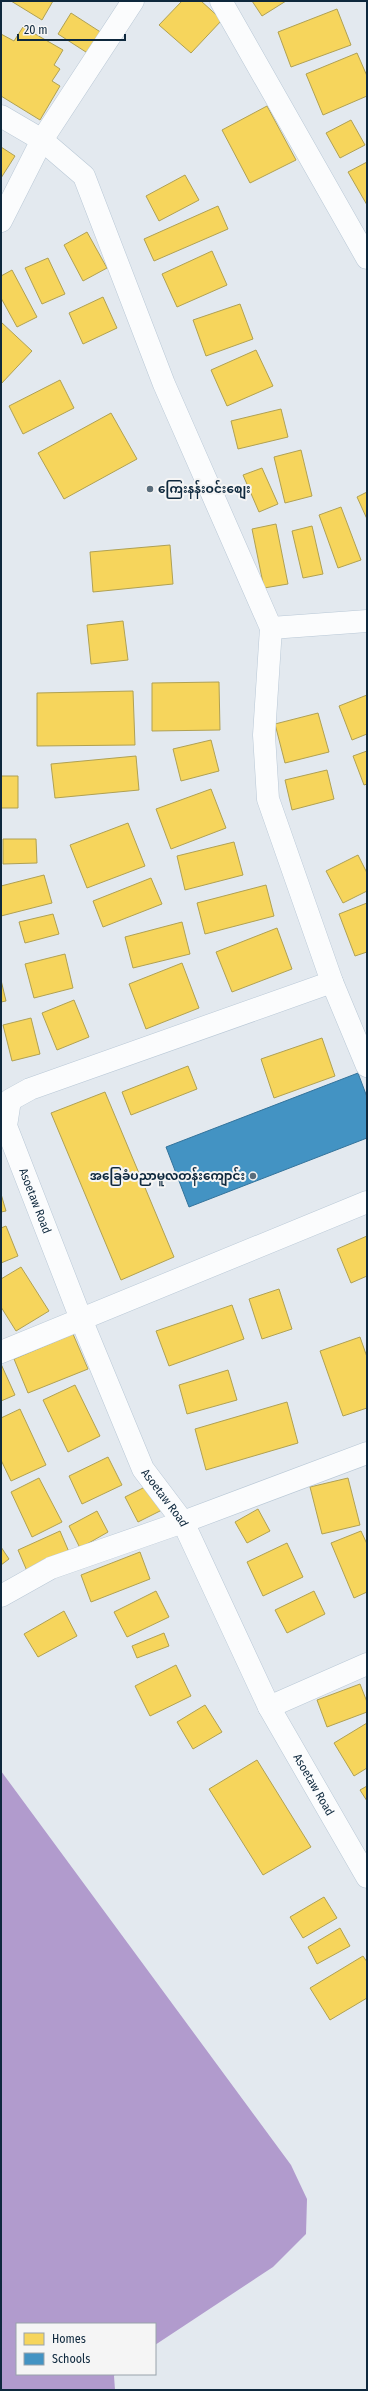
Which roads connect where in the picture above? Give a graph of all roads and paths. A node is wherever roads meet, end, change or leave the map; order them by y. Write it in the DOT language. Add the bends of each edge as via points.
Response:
graph roads {
  1 [pos="133,1"];
  2 [pos="221,1"];
  3 [pos="1,116"];
  4 [pos="42,140"];
  5 [pos="1,222"];
  6 [pos="367,258"];
  7 [pos="367,621"];
  8 [pos="271,628"];
  9 [pos="332,982"];
  10 [pos="367,1066"];
  11 [pos="367,1202"];
  12 [pos="82,1319"];
  13 [pos="1,1352"];
  14 [pos="367,1453"];
  15 [pos="182,1522"];
  16 [pos="1,1596"];
  17 [pos="367,1664"];
  18 [pos="269,1708"];
  19 [pos="367,1878"];
  1 -- 4 [label="street"];
  2 -- 6 [label="street"];
  3 -- 4 [label="street"];
  4 -- 5 [label="street"];
  4 -- 8 [label="street" via="84,176 164,384"];
  7 -- 8 [label="street"];
  8 -- 9 [label="street" via="264,734 268,799"];
  9 -- 10 [label="street"];
  9 -- 12 [label="street, Asoetaw Road" via="30,1089 10,1100 6,1126"];
  11 -- 12 [label="street"];
  12 -- 13 [label="street"];
  12 -- 15 [label="street, Asoetaw Road" via="143,1469"];
  14 -- 15 [label="street"];
  15 -- 16 [label="street" via="50,1568"];
  15 -- 18 [label="street, Asoetaw Road"];
  17 -- 18 [label="street"];
  18 -- 19 [label="street, Asoetaw Road"];
}
